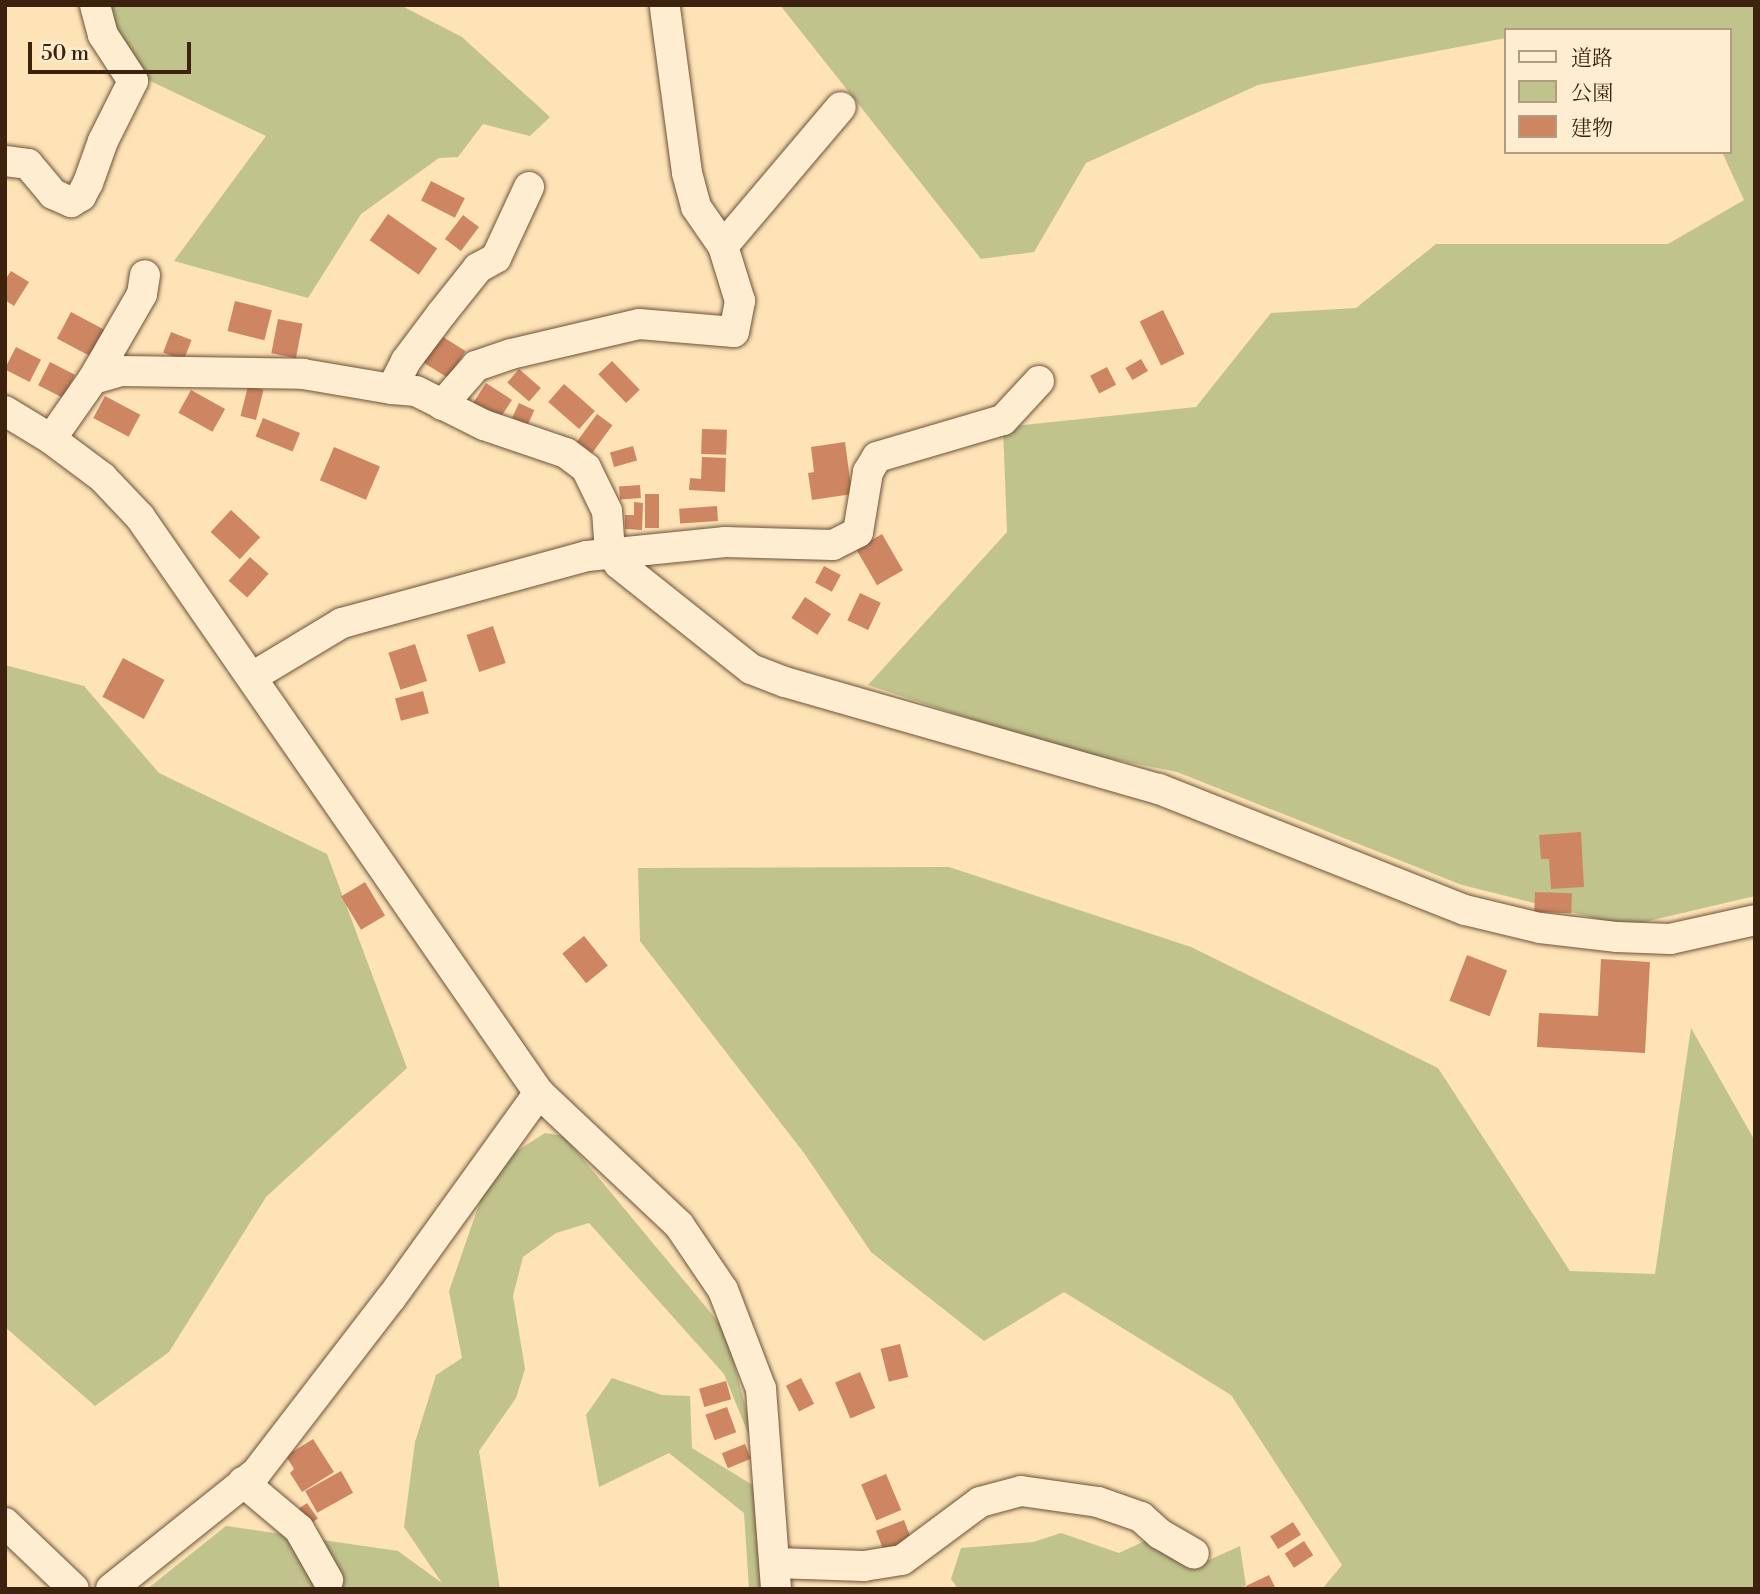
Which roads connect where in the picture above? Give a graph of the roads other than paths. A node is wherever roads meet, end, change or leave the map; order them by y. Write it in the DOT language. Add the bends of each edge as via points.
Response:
graph roads {
  1 [pos="95,5"];
  2 [pos="664,8"];
  3 [pos="841,107"];
  4 [pos="5,160"];
  5 [pos="529,187"];
  6 [pos="723,246"];
  7 [pos="145,275"];
  8 [pos="93,379"];
  9 [pos="1039,381"];
  10 [pos="391,389"];
  11 [pos="442,405"];
  12 [pos="5,411"];
  13 [pos="51,439"];
  14 [pos="610,552"];
  15 [pos="252,677"];
  16 [pos="1755,920"];
  17 [pos="539,1093"];
  18 [pos="243,1482"];
  19 [pos="5,1523"];
  20 [pos="1194,1554"];
  21 [pos="776,1576"];
  22 [pos="328,1580"];
  23 [pos="74,1589"];
  24 [pos="111,1589"];
  1 -- 4 [label="street" via="103,35 133,81 88,183 71,202 53,194 28,164"];
  2 -- 6 [label="street" via="687,173 696,206"];
  3 -- 6 [label="street"];
  5 -- 10 [label="street" via="496,258 478,268 405,362"];
  6 -- 11 [label="street" via="740,301 734,332 639,324 511,354 476,366"];
  7 -- 8 [label="street" via="142,294"];
  8 -- 10 [label="street" via="121,371 303,374"];
  8 -- 13 [label="street"];
  9 -- 14 [label="street" via="1003,420 877,457 868,472 858,532 833,545 725,542"];
  10 -- 11 [label="street" via="416,391"];
  11 -- 14 [label="street" via="566,453 586,468 607,510"];
  12 -- 13 [label="street"];
  13 -- 15 [label="street" via="102,477 140,517"];
  14 -- 15 [label="street" via="342,623"];
  14 -- 16 [label="street" via="751,669 1158,789 1465,910 1540,929 1670,939"];
  15 -- 17 [label="street"];
  17 -- 18 [label="street" via="391,1298 256,1473"];
  17 -- 21 [label="street" via="680,1224 723,1290 761,1389"];
  18 -- 22 [label="street" via="299,1529"];
  18 -- 24 [label="street"];
  19 -- 23 [label="street"];
  20 -- 21 [label="street" via="1141,1517 1098,1502 1020,1492 981,1502 902,1560"];
}
